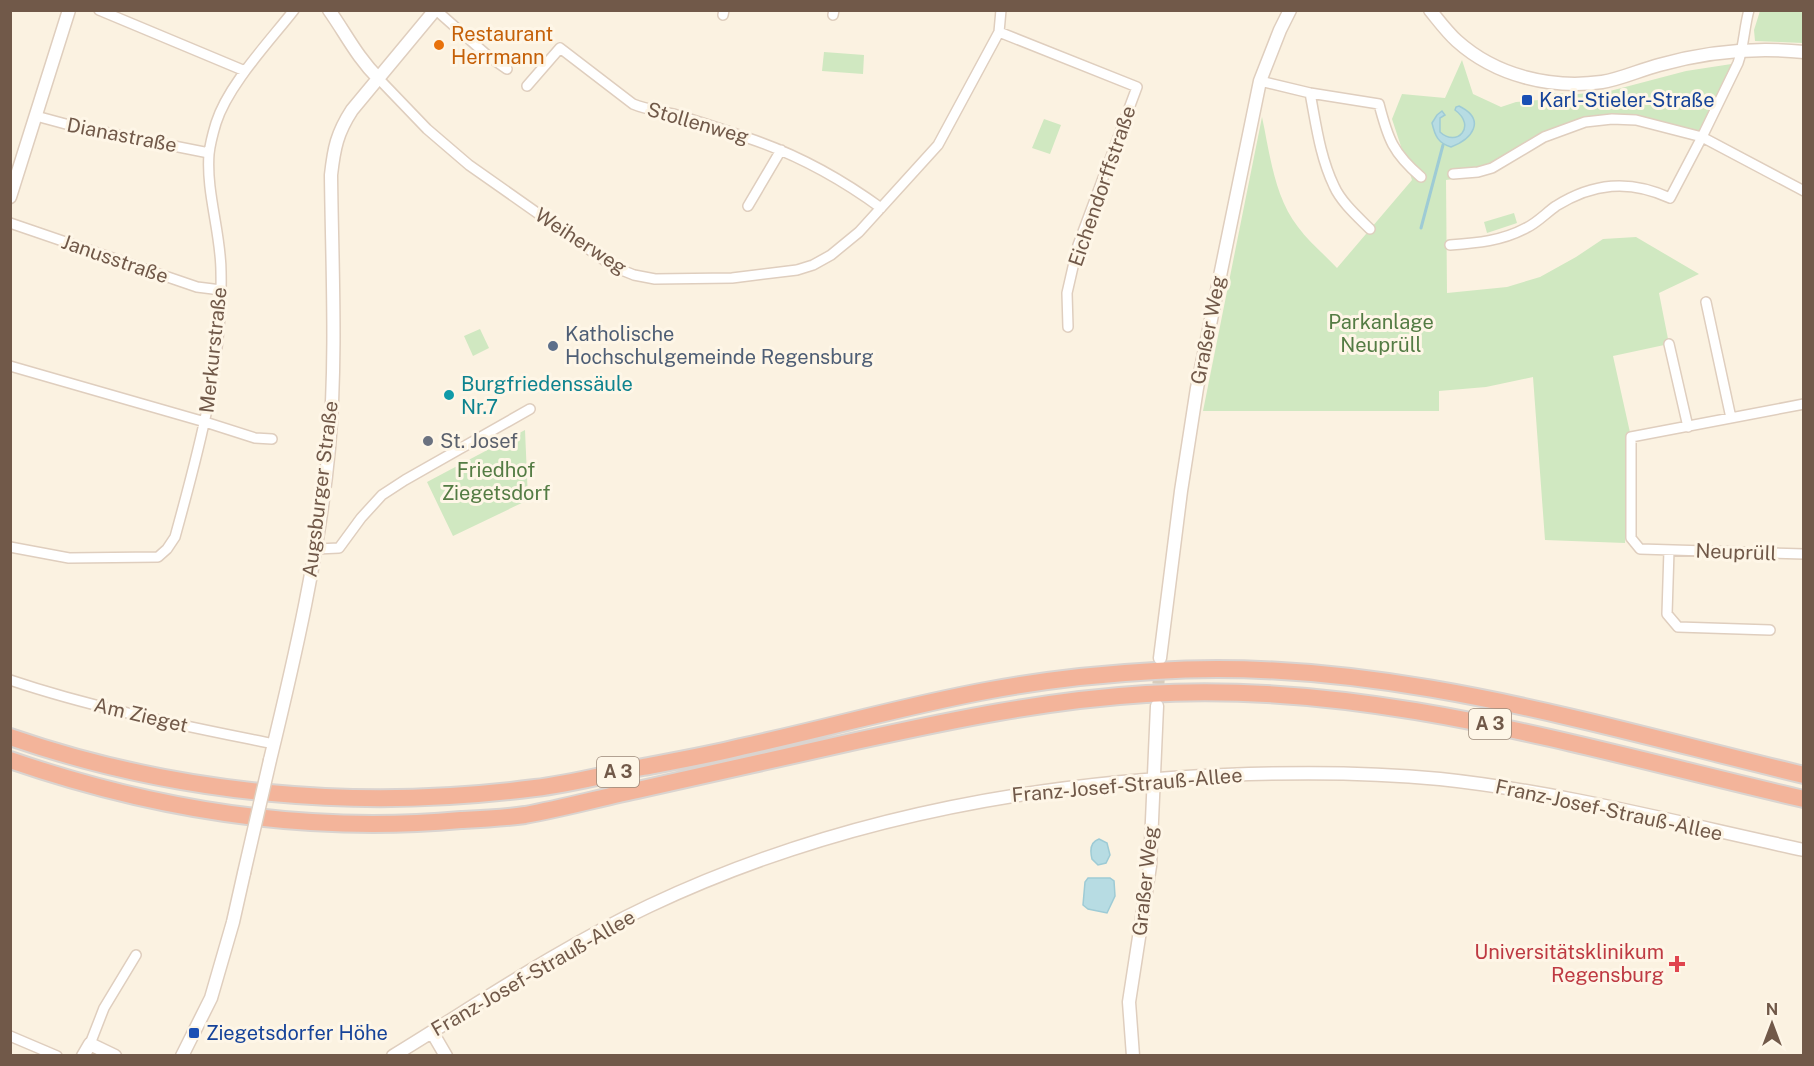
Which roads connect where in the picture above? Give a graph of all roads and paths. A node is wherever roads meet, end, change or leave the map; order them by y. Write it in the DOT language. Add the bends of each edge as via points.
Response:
graph roads {
  1 [pos="69,10"];
  2 [pos="99,10"];
  3 [pos="294,10"];
  4 [pos="329,10"];
  5 [pos="435,10"];
  6 [pos="1001,10"];
  7 [pos="1290,10"];
  8 [pos="1430,10"];
  9 [pos="1749,10"];
  10 [pos="999,32"];
  11 [pos="1742,51"];
  12 [pos="1803,52"];
  13 [pos="507,69"];
  14 [pos="245,71"];
  15 [pos="378,78"];
  16 [pos="1260,81"];
  17 [pos="527,86"];
  18 [pos="1310,93"];
  19 [pos="36,116"];
  20 [pos="1702,137"];
  21 [pos="781,150"];
  22 [pos="209,153"];
  23 [pos="1453,174"];
  24 [pos="1421,177"];
  25 [pos="1803,191"];
  26 [pos="10,197"];
  27 [pos="748,206"];
  28 [pos="881,208"];
  29 [pos="10,223"];
  30 [pos="1370,229"];
  31 [pos="1450,245"];
  32 [pos="221,290"];
  33 [pos="1706,302"];
  34 [pos="1068,327"];
  35 [pos="1669,344"];
  36 [pos="10,366"];
  37 [pos="1803,404"];
  38 [pos="530,410"];
  39 [pos="1731,418"];
  40 [pos="205,422"];
  41 [pos="1688,427"];
  42 [pos="272,439"];
  43 [pos="10,547"];
  44 [pos="316,549"];
  45 [pos="1669,550"];
  46 [pos="1803,554"];
  47 [pos="1770,630"];
  48 [pos="1160,657"];
  49 [pos="10,680"];
  50 [pos="1157,706"];
  51 [pos="10,726"];
  52 [pos="10,737"];
  53 [pos="274,744"];
  54 [pos="10,759"];
  55 [pos="83,760"];
  56 [pos="10,771"];
  57 [pos="55,775"];
  58 [pos="1803,776"];
  59 [pos="1154,779"];
  60 [pos="1803,799"];
  61 [pos="1803,850"];
  62 [pos="136,955"];
  63 [pos="432,1032"];
  64 [pos="10,1036"];
  65 [pos="90,1044"];
  66 [pos="57,1056"];
  67 [pos="82,1056"];
  68 [pos="115,1056"];
  69 [pos="182,1056"];
  70 [pos="393,1056"];
  71 [pos="446,1056"];
  72 [pos="1133,1056"];
  1 -- 19 [label="street"];
  2 -- 14 [label="street"];
  3 -- 14 [label="street, Merkurstraße"];
  4 -- 15 [label="street" via="352,48"];
  5 -- 13 [label="street"];
  5 -- 15 [label="street, Augsburger Straße"];
  6 -- 10 [label="street"];
  7 -- 16 [label="street, Graßer Weg"];
  8 -- 11 [label="street" via="1472,52 1518,76 1558,84 1604,82 1679,60"];
  9 -- 11 [label="street"];
  10 -- 28 [label="street, Weiherweg" via="938,145"];
  10 -- 34 [label="street, Eichendorffstraße" via="1137,87 1078,245 1067,293"];
  11 -- 12 [label="street"];
  11 -- 20 [label="street"];
  14 -- 22 [label="street, Merkurstraße" via="217,120"];
  15 -- 28 [label="street, Weiherweg" via="427,129 469,165 614,267 634,275 705,279 797,270 831,255"];
  15 -- 44 [label="street, Augsburger Straße" via="341,127 334,149 334,363 329,447"];
  16 -- 18 [label="street"];
  16 -- 48 [label="street, Graßer Weg" via="1196,393"];
  17 -- 21 [label="street, Stollenweg" via="560,48 633,104"];
  18 -- 24 [label="street" via="1378,104 1387,135 1403,162"];
  18 -- 30 [label="street" via="1318,137 1334,187"];
  19 -- 22 [label="street, Dianastraße"];
  19 -- 26 [label="street"];
  20 -- 23 [label="street" via="1636,120 1585,122 1544,137 1492,168"];
  20 -- 25 [label="street"];
  20 -- 31 [label="street" via="1670,198 1656,191 1619,185 1589,189 1554,207 1528,228 1487,242"];
  21 -- 27 [label="street"];
  21 -- 28 [label="street, Stollenweg" via="834,176"];
  22 -- 32 [label="street, Merkurstraße"];
  29 -- 32 [label="street, Janusstraße" via="197,287"];
  32 -- 40 [label="street, Merkurstraße" via="217,353"];
  33 -- 39 [label="street"];
  35 -- 41 [label="street"];
  36 -- 40 [label="street"];
  37 -- 39 [label="street"];
  38 -- 44 [label="street" via="382,495 339,548"];
  39 -- 41 [label="street"];
  40 -- 42 [label="street" via="255,438"];
  40 -- 43 [label="street, Merkurstraße" via="175,537 158,557 69,558"];
  41 -- 45 [label="street, Neuprüll" via="1631,437 1631,538 1640,549"];
  44 -- 53 [label="street, Augsburger Straße"];
  45 -- 46 [label="street, Neuprüll"];
  45 -- 47 [label="street, Neuprüll" via="1667,614 1678,627"];
  49 -- 53 [label="street, Am Zieget" via="109,708"];
  50 -- 59 [label="street, Graßer Weg"];
  51 -- 55 [label="highway" via="56,742"];
  52 -- 55 [label="highway, A 3"];
  53 -- 69 [label="street, Augsburger Straße, bridge" via="233,922 211,998"];
  54 -- 57 [label="highway, A 3"];
  55 -- 58 [label="highway, A 3" via="204,786 286,795 441,796 536,788 738,748 995,689 1093,675 1203,668 1337,675 1441,691"];
  56 -- 57 [label="highway, A 3" via="37,778"];
  57 -- 60 [label="highway, A 3" via="126,794 251,817 338,825 425,824 524,815 1001,711 1097,698 1205,691 1311,696 1407,708 1527,732"];
  59 -- 61 [label="street, Franz-Josef-Strauß-Allee" via="1289,772 1442,779 1517,789"];
  59 -- 63 [label="street, Franz-Josef-Strauß-Allee" via="1008,795 882,823 780,853 706,881 605,927"];
  59 -- 72 [label="street, Graßer Weg" via="1150,866 1130,1002"];
  62 -- 65 [label="street" via="104,1008"];
  63 -- 70 [label="street, Franz-Josef-Strauß-Allee"];
  63 -- 71 [label="street"];
  64 -- 66 [label="street"];
  65 -- 67 [label="street"];
  65 -- 68 [label="street"];
}
